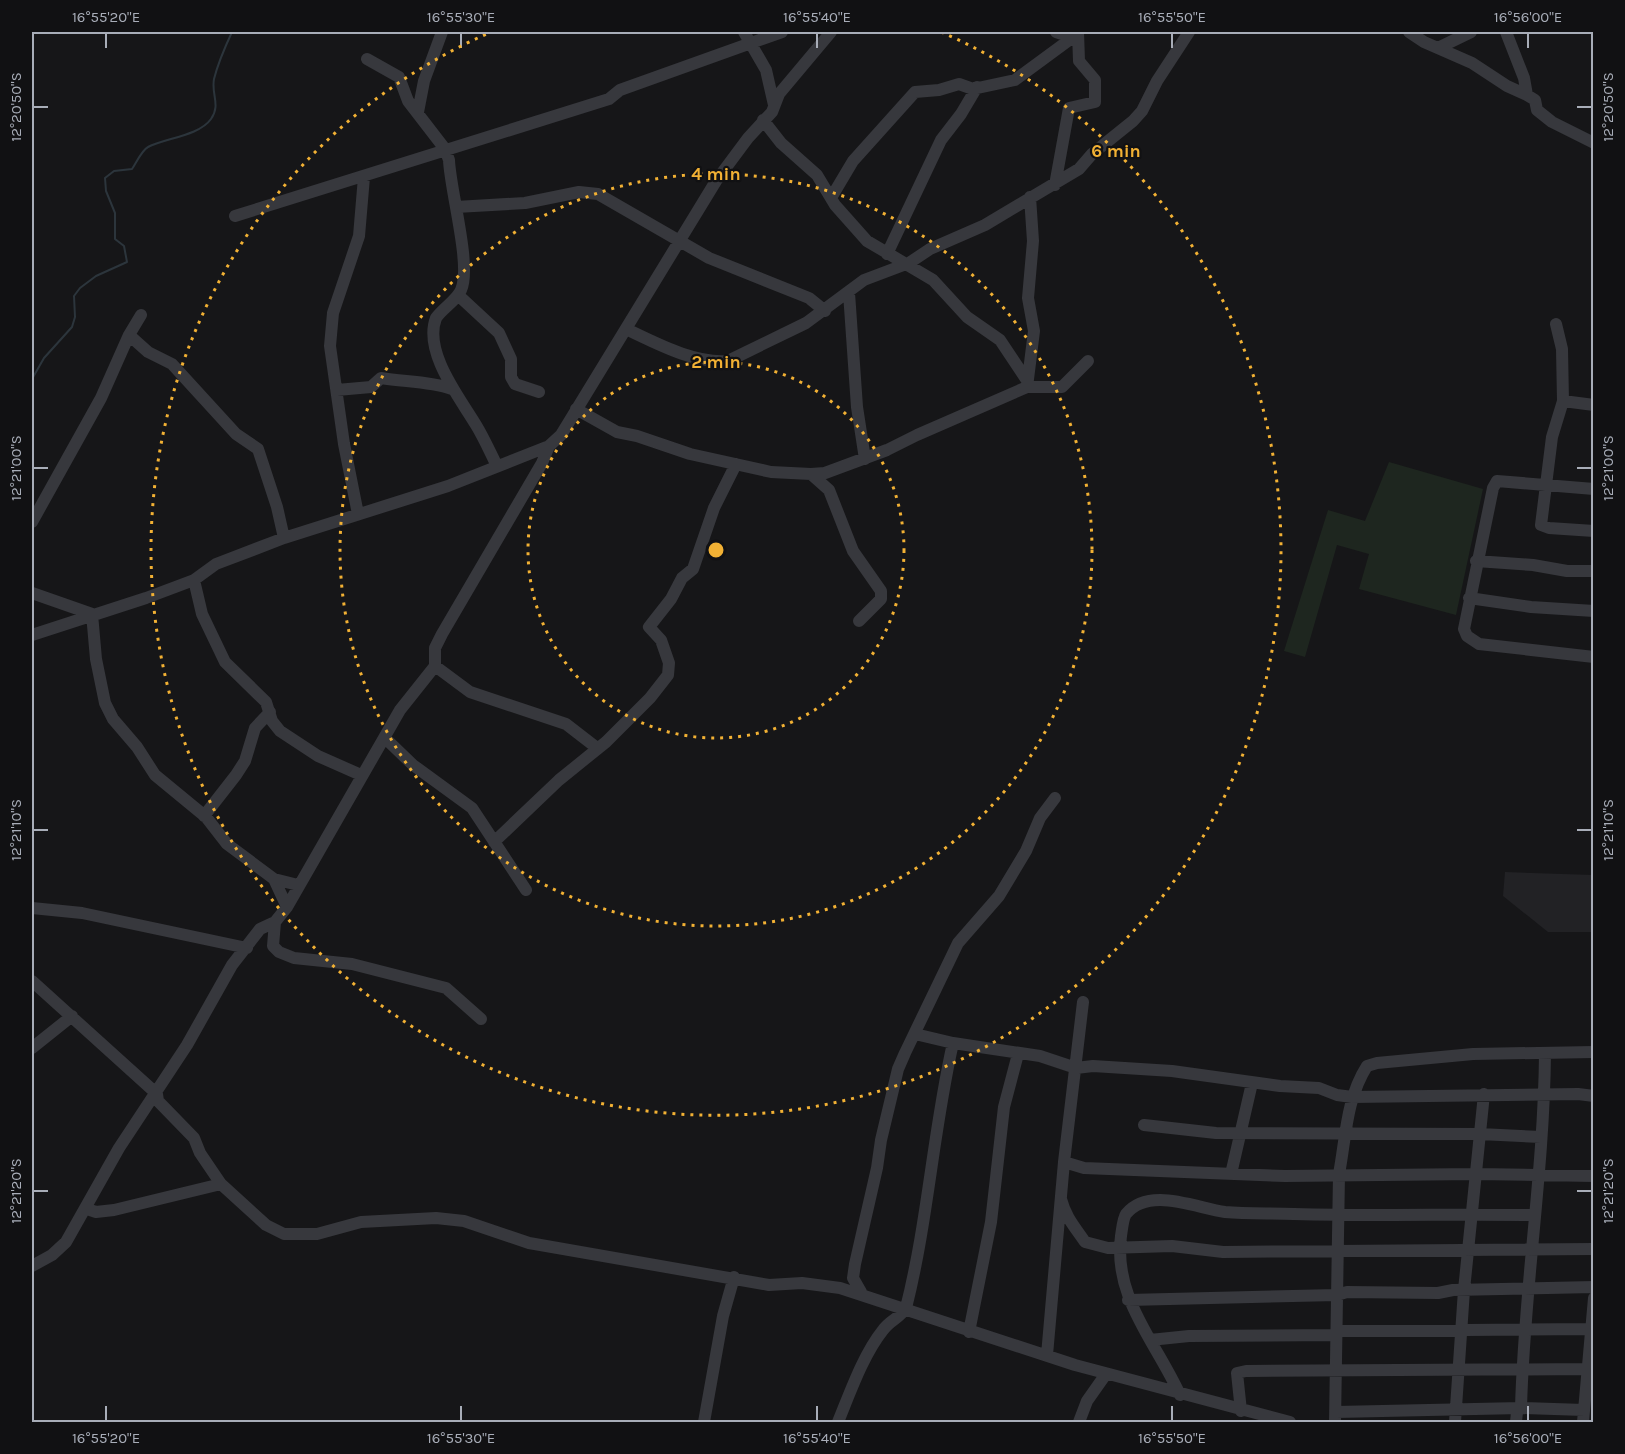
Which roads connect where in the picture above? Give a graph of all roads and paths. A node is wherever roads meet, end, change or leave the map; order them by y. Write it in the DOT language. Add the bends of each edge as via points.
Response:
graph roads {
  1 [pos="442,32"];
  2 [pos="744,32"];
  3 [pos="782,32"];
  4 [pos="831,32"];
  5 [pos="1056,32"];
  6 [pos="1189,32"];
  7 [pos="1409,32"];
  8 [pos="1471,32"];
  9 [pos="1506,32"];
  10 [pos="1076,36"];
  11 [pos="752,42"];
  12 [pos="1438,48"];
  13 [pos="367,60"];
  14 [pos="977,87"];
  15 [pos="1527,95"];
  16 [pos="774,105"];
  17 [pos="418,112"];
  18 [pos="763,120"];
  19 [pos="1593,143"];
  20 [pos="445,149"];
  21 [pos="363,177"];
  22 [pos="1055,185"];
  23 [pos="1030,197"];
  24 [pos="831,198"];
  25 [pos="456,207"];
  26 [pos="236,216"];
  27 [pos="679,241"];
  28 [pos="887,254"];
  29 [pos="909,263"];
  30 [pos="849,293"];
  31 [pos="458,295"];
  32 [pos="825,311"];
  33 [pos="141,315"];
  34 [pos="1556,324"];
  35 [pos="626,329"];
  36 [pos="129,335"];
  37 [pos="1089,361"];
  38 [pos="1028,385"];
  39 [pos="452,389"];
  40 [pos="337,390"];
  41 [pos="539,392"];
  42 [pos="1563,401"];
  43 [pos="1593,405"];
  44 [pos="576,409"];
  45 [pos="549,446"];
  46 [pos="865,459"];
  47 [pos="736,464"];
  48 [pos="498,466"];
  49 [pos="811,474"];
  50 [pos="1546,483"];
  51 [pos="1593,489"];
  52 [pos="358,514"];
  53 [pos="32,522"];
  54 [pos="1593,531"];
  55 [pos="284,538"];
  56 [pos="1476,561"];
  57 [pos="1593,571"];
  58 [pos="194,580"];
  59 [pos="32,593"];
  60 [pos="1469,598"];
  61 [pos="1593,611"];
  62 [pos="92,614"];
  63 [pos="859,621"];
  64 [pos="32,634"];
  65 [pos="1593,657"];
  66 [pos="435,666"];
  67 [pos="270,712"];
  68 [pos="385,738"];
  69 [pos="597,748"];
  70 [pos="361,775"];
  71 [pos="1055,798"];
  72 [pos="204,816"];
  73 [pos="494,842"];
  74 [pos="274,879"];
  75 [pos="298,885"];
  76 [pos="526,890"];
  77 [pos="287,907"];
  78 [pos="32,908"];
  79 [pos="275,922"];
  80 [pos="247,948"];
  81 [pos="32,981"];
  82 [pos="1083,1002"];
  83 [pos="72,1016"];
  84 [pos="481,1018"];
  85 [pos="915,1034"];
  86 [pos="953,1043"];
  87 [pos="32,1048"];
  88 [pos="1593,1052"];
  89 [pos="1545,1053"];
  90 [pos="1018,1054"];
  91 [pos="1076,1068"];
  92 [pos="1252,1083"];
  93 [pos="157,1094"];
  94 [pos="1484,1094"];
  95 [pos="1545,1094"];
  96 [pos="1593,1096"];
  97 [pos="1352,1097"];
  98 [pos="1144,1125"];
  99 [pos="1240,1134"];
  100 [pos="1480,1134"];
  101 [pos="1346,1135"];
  102 [pos="1541,1137"];
  103 [pos="1064,1162"];
  104 [pos="1231,1174"];
  105 [pos="1339,1174"];
  106 [pos="1476,1174"];
  107 [pos="1539,1174"];
  108 [pos="1593,1176"];
  109 [pos="221,1184"];
  110 [pos="1061,1199"];
  111 [pos="87,1209"];
  112 [pos="1338,1215"];
  113 [pos="1535,1215"];
  114 [pos="1470,1216"];
  115 [pos="1120,1246"];
  116 [pos="1593,1249"];
  117 [pos="1467,1250"];
  118 [pos="1531,1250"];
  119 [pos="1337,1251"];
  120 [pos="32,1266"];
  121 [pos="734,1277"];
  122 [pos="1593,1287"];
  123 [pos="1528,1288"];
  124 [pos="1464,1290"];
  125 [pos="861,1293"];
  126 [pos="1337,1296"];
  127 [pos="1593,1298"];
  128 [pos="1128,1300"];
  129 [pos="906,1308"];
  130 [pos="1463,1329"];
  131 [pos="1523,1329"];
  132 [pos="1591,1329"];
  133 [pos="969,1332"];
  134 [pos="1336,1335"];
  135 [pos="1150,1340"];
  136 [pos="1047,1355"];
  137 [pos="1459,1368"];
  138 [pos="1522,1369"];
  139 [pos="1589,1369"];
  140 [pos="1337,1372"];
  141 [pos="1106,1374"];
  142 [pos="1591,1384"];
  143 [pos="1180,1395"];
  144 [pos="1521,1408"];
  145 [pos="1456,1409"];
  146 [pos="1241,1411"];
  147 [pos="1583,1416"];
  148 [pos="1336,1417"];
  149 [pos="704,1422"];
  150 [pos="838,1422"];
  151 [pos="1079,1422"];
  152 [pos="1290,1422"];
  153 [pos="1455,1422"];
  154 [pos="1516,1422"];
  1 -- 17 [label="street" via="424,81"];
  2 -- 11 [label="street"];
  3 -- 11 [label="street"];
  4 -- 16 [label="street"];
  5 -- 10 [label="street"];
  6 -- 22 [label="street" via="1133,121 1101,145 1079,170"];
  7 -- 12 [label="street"];
  8 -- 12 [label="street"];
  9 -- 15 [label="street"];
  10 -- 14 [label="street" via="1018,79"];
  10 -- 22 [label="street" via="1079,61 1095,80 1095,102 1069,108"];
  11 -- 16 [label="street" via="766,70"];
  11 -- 20 [label="street" via="620,90 609,99"];
  12 -- 15 [label="street"];
  13 -- 17 [label="street" via="399,77 406,98"];
  14 -- 24 [label="street" via="959,84 915,92 853,161"];
  14 -- 28 [label="street" via="940,140"];
  15 -- 19 [label="street" via="1552,122"];
  16 -- 18 [label="street"];
  17 -- 20 [label="street"];
  18 -- 24 [label="street" via="780,142 817,175"];
  18 -- 27 [label="street" via="731,160"];
  20 -- 21 [label="street"];
  20 -- 25 [label="street"];
  21 -- 26 [label="street"];
  21 -- 40 [label="street" via="359,236 331,324"];
  22 -- 23 [label="street"];
  23 -- 29 [label="street" via="985,225 930,249"];
  23 -- 38 [label="street" via="1033,241 1028,298 1035,331"];
  24 -- 28 [label="street" via="867,241"];
  25 -- 27 [label="street" via="525,203 591,192"];
  25 -- 31 [label="street" via="463,284"];
  27 -- 32 [label="street" via="709,258 809,298"];
  27 -- 35 [label="street"];
  28 -- 29 [label="street"];
  29 -- 30 [label="street" via="864,280"];
  29 -- 38 [label="street" via="933,280 968,317 997,337"];
  30 -- 32 [label="street"];
  30 -- 46 [label="street"];
  31 -- 39 [label="street" via="440,312 434,329"];
  31 -- 41 [label="street" via="499,333 511,359 515,384"];
  32 -- 35 [label="street" via="762,346 722,361 700,359"];
  33 -- 36 [label="street"];
  34 -- 42 [label="street" via="1562,349"];
  35 -- 44 [label="street"];
  36 -- 53 [label="street" via="101,398"];
  36 -- 55 [label="street" via="148,352 172,364 236,434 258,449"];
  37 -- 38 [label="street" via="1062,387"];
  38 -- 46 [label="street"];
  39 -- 40 [label="street" via="431,382 381,378 372,387"];
  39 -- 48 [label="street"];
  40 -- 52 [label="street"];
  42 -- 43 [label="street"];
  42 -- 50 [label="street" via="1552,437"];
  44 -- 45 [label="street" via="561,435"];
  44 -- 47 [label="street" via="618,432"];
  45 -- 48 [label="street"];
  45 -- 66 [label="street" via="442,634 435,648"];
  46 -- 49 [label="street"];
  47 -- 49 [label="street" via="771,472"];
  47 -- 69 [label="street" via="714,508 693,569 682,578 649,627 661,640 669,663 668,675 650,698"];
  48 -- 52 [label="street"];
  49 -- 63 [label="street" via="829,490 853,551 881,591 881,599"];
  50 -- 51 [label="street"];
  50 -- 54 [label="street" via="1541,525"];
  50 -- 56 [label="street" via="1497,481"];
  52 -- 55 [label="street"];
  55 -- 58 [label="street" via="216,564"];
  56 -- 57 [label="street"];
  56 -- 60 [label="street"];
  58 -- 62 [label="street" via="117,609"];
  58 -- 67 [label="street" via="202,614 225,662 266,702"];
  59 -- 62 [label="street"];
  60 -- 61 [label="street"];
  60 -- 65 [label="street" via="1464,629 1479,645"];
  62 -- 64 [label="street"];
  62 -- 72 [label="street" via="98,675 113,719 155,775"];
  66 -- 68 [label="street" via="400,710"];
  66 -- 69 [label="street" via="470,692 566,724"];
  67 -- 70 [label="street" via="280,731 299,745"];
  67 -- 72 [label="street" via="255,728 245,761"];
  68 -- 70 [label="street"];
  68 -- 73 [label="street" via="413,765 472,808"];
  69 -- 73 [label="street"];
  70 -- 75 [label="street" via="336,825"];
  71 -- 85 [label="street" via="1040,818 999,896 958,943"];
  72 -- 74 [label="street" via="227,844"];
  73 -- 76 [label="street"];
  74 -- 75 [label="street"];
  74 -- 77 [label="street"];
  75 -- 77 [label="street"];
  77 -- 79 [label="street"];
  78 -- 80 [label="street" via="81,913"];
  79 -- 80 [label="street" via="260,929"];
  79 -- 84 [label="street" via="272,943 279,952 294,958 352,964 446,988"];
  80 -- 93 [label="street" via="232,965"];
  81 -- 83 [label="street"];
  82 -- 91 [label="street"];
  83 -- 87 [label="street"];
  83 -- 93 [label="street"];
  85 -- 86 [label="street"];
  85 -- 125 [label="street" via="898,1069 855,1264 855,1284"];
  86 -- 90 [label="street"];
  86 -- 129 [label="street"];
  88 -- 89 [label="street"];
  89 -- 95 [label="street"];
  89 -- 97 [label="street" via="1377,1062 1366,1066"];
  90 -- 91 [label="street" via="1040,1056"];
  90 -- 133 [label="street" via="1004,1107 991,1222"];
  91 -- 92 [label="street" via="1172,1071"];
  91 -- 103 [label="street"];
  92 -- 97 [label="street" via="1319,1088"];
  92 -- 99 [label="street"];
  93 -- 109 [label="street" via="158,1101 194,1138"];
  93 -- 111 [label="street" via="119,1148"];
  94 -- 95 [label="street"];
  94 -- 97 [label="street"];
  94 -- 100 [label="street"];
  95 -- 96 [label="street"];
  95 -- 102 [label="street"];
  97 -- 101 [label="street"];
  98 -- 99 [label="street"];
  99 -- 101 [label="street"];
  99 -- 104 [label="street"];
  100 -- 101 [label="street"];
  100 -- 102 [label="street"];
  100 -- 106 [label="street"];
  101 -- 105 [label="street"];
  102 -- 107 [label="street"];
  103 -- 104 [label="street" via="1084,1168"];
  103 -- 110 [label="street"];
  104 -- 105 [label="street"];
  105 -- 106 [label="street"];
  105 -- 112 [label="street"];
  106 -- 107 [label="street"];
  106 -- 114 [label="street"];
  107 -- 108 [label="street"];
  107 -- 113 [label="street"];
  109 -- 111 [label="street" via="114,1210"];
  109 -- 121 [label="street" via="266,1225 284,1234 317,1234 362,1222 436,1218 464,1221 530,1243"];
  110 -- 115 [label="street" via="1069,1223 1085,1242 1108,1248"];
  110 -- 136 [label="street"];
  111 -- 120 [label="street" via="61,1248"];
  112 -- 114 [label="street"];
  112 -- 115 [label="street" via="1225,1212 1182,1202 1137,1204 1126,1214"];
  112 -- 119 [label="street"];
  113 -- 114 [label="street"];
  113 -- 118 [label="street"];
  114 -- 117 [label="street"];
  115 -- 119 [label="street" via="1172,1246 1223,1252"];
  115 -- 128 [label="street"];
  116 -- 118 [label="street"];
  117 -- 118 [label="street"];
  117 -- 119 [label="street"];
  117 -- 124 [label="street"];
  118 -- 123 [label="street"];
  119 -- 126 [label="street"];
  121 -- 125 [label="street" via="769,1285 802,1283"];
  121 -- 149 [label="street"];
  122 -- 123 [label="street"];
  123 -- 124 [label="street"];
  123 -- 131 [label="street"];
  124 -- 126 [label="street" via="1347,1292"];
  124 -- 130 [label="street"];
  125 -- 129 [label="street"];
  126 -- 128 [label="street"];
  126 -- 134 [label="street"];
  127 -- 132 [label="street"];
  128 -- 135 [label="street"];
  129 -- 133 [label="street"];
  129 -- 150 [label="street" via="878,1337"];
  130 -- 131 [label="street"];
  130 -- 134 [label="street" via="1339,1331"];
  130 -- 137 [label="street"];
  131 -- 132 [label="street"];
  131 -- 138 [label="street"];
  132 -- 139 [label="street"];
  133 -- 136 [label="street"];
  134 -- 135 [label="street"];
  134 -- 140 [label="street"];
  135 -- 143 [label="street"];
  136 -- 141 [label="street"];
  137 -- 138 [label="street"];
  137 -- 140 [label="street"];
  137 -- 145 [label="street"];
  138 -- 139 [label="street"];
  138 -- 144 [label="street"];
  139 -- 142 [label="street"];
  140 -- 146 [label="street" via="1237,1372"];
  140 -- 148 [label="street"];
  141 -- 143 [label="street"];
  141 -- 151 [label="street" via="1087,1401"];
  142 -- 147 [label="street"];
  143 -- 146 [label="street"];
  144 -- 145 [label="street"];
  144 -- 147 [label="street"];
  144 -- 154 [label="street"];
  145 -- 148 [label="street"];
  145 -- 153 [label="street"];
  146 -- 152 [label="street"];
}
